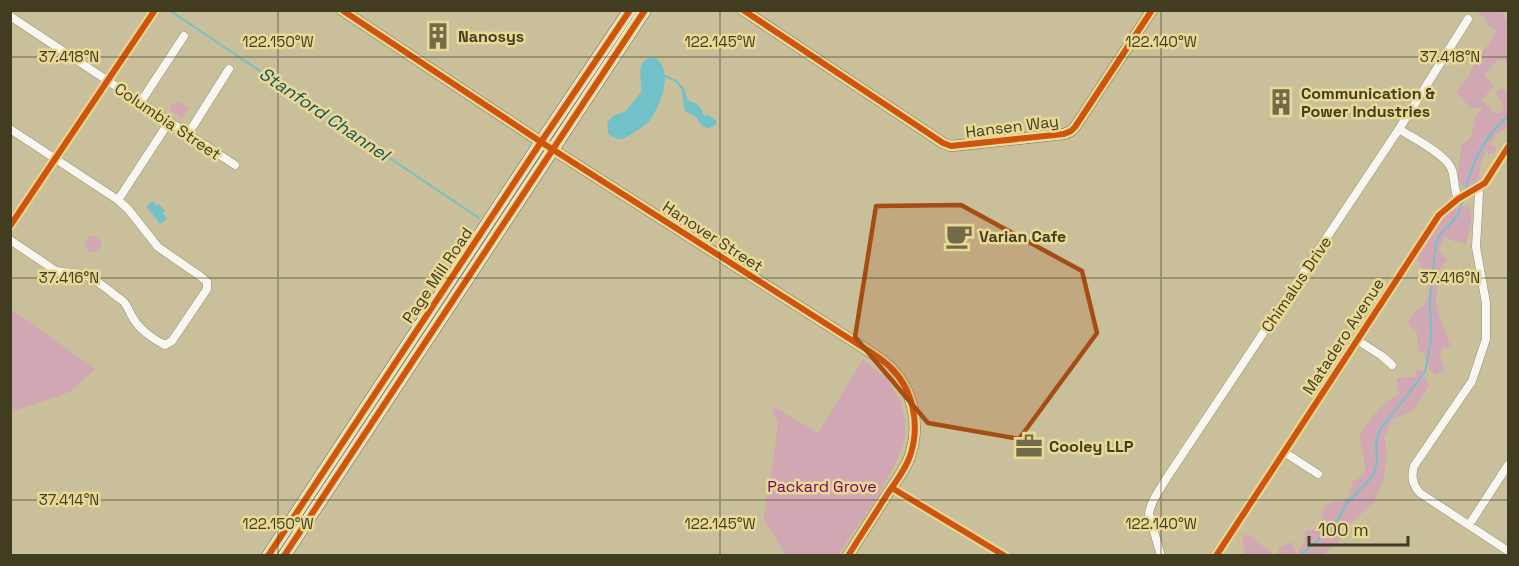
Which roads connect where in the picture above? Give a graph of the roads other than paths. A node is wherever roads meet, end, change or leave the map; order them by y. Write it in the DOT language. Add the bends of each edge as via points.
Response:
graph roads {
  1 [pos="155,10"];
  2 [pos="342,10"];
  3 [pos="630,10"];
  4 [pos="645,10"];
  5 [pos="743,10"];
  6 [pos="1152,10"];
  7 [pos="10,16"];
  8 [pos="1468,19"];
  9 [pos="184,36"];
  10 [pos="229,69"];
  11 [pos="108,81"];
  12 [pos="140,103"];
  13 [pos="169,122"];
  14 [pos="10,129"];
  15 [pos="1399,129"];
  16 [pos="188,134"];
  17 [pos="541,142"];
  18 [pos="1509,147"];
  19 [pos="554,150"];
  20 [pos="56,159"];
  21 [pos="235,165"];
  22 [pos="1477,187"];
  23 [pos="1460,198"];
  24 [pos="118,200"];
  25 [pos="10,226"];
  26 [pos="10,240"];
  27 [pos="1357,340"];
  28 [pos="1392,365"];
  29 [pos="350,430"];
  30 [pos="354,450"];
  31 [pos="1284,452"];
  32 [pos="1509,465"];
  33 [pos="1318,474"];
  34 [pos="1469,525"];
  35 [pos="1509,551"];
  36 [pos="268,555"];
  37 [pos="284,555"];
  38 [pos="848,555"];
  39 [pos="1161,555"];
  40 [pos="1216,555"];
  1 -- 11 [label="street"];
  2 -- 17 [label="street, Hanover Street"];
  3 -- 17 [label="main road, Page Mill Road"];
  4 -- 19 [label="main road, Page Mill Road"];
  5 -- 6 [label="street, Hansen Way" via="951,146 1071,131"];
  7 -- 11 [label="street, Columbia Street"];
  8 -- 15 [label="street, Chimalus Drive"];
  9 -- 12 [label="street"];
  10 -- 16 [label="street"];
  11 -- 12 [label="street, Columbia Street"];
  11 -- 20 [label="street"];
  12 -- 13 [label="street, Columbia Street"];
  13 -- 16 [label="street, Columbia Street"];
  13 -- 24 [label="street"];
  14 -- 20 [label="street"];
  15 -- 23 [label="street" via="1442,156 1452,171"];
  15 -- 39 [label="street, Chimalus Drive" via="1155,498 1149,514"];
  16 -- 21 [label="street, Columbia Street"];
  17 -- 19 [label="street, Hanover Street"];
  17 -- 29 [label="main road, Page Mill Road"];
  18 -- 22 [label="street, Matadero Avenue" via="1485,183"];
  19 -- 30 [label="main road, Page Mill Road"];
  19 -- 38 [label="street, Hanover Street" via="864,348 901,380 914,409 911,454"];
  20 -- 24 [label="street"];
  20 -- 25 [label="street"];
  22 -- 23 [label="street, Matadero Avenue"];
  22 -- 34 [label="street" via="1476,247 1486,303 1486,339 1472,381 1414,466 1412,475 1419,494"];
  23 -- 27 [label="street, Matadero Avenue" via="1439,215"];
  24 -- 26 [label="street" via="158,247 207,282 206,291 168,344 147,333 134,321 126,304 90,278 56,271"];
  27 -- 28 [label="street"];
  27 -- 31 [label="street, Matadero Avenue"];
  29 -- 30 [label="main road"];
  29 -- 36 [label="main road, Page Mill Road"];
  30 -- 37 [label="main road, Page Mill Road"];
  31 -- 33 [label="street"];
  31 -- 40 [label="street, Matadero Avenue"];
  32 -- 34 [label="street"];
  34 -- 35 [label="street"];
}
